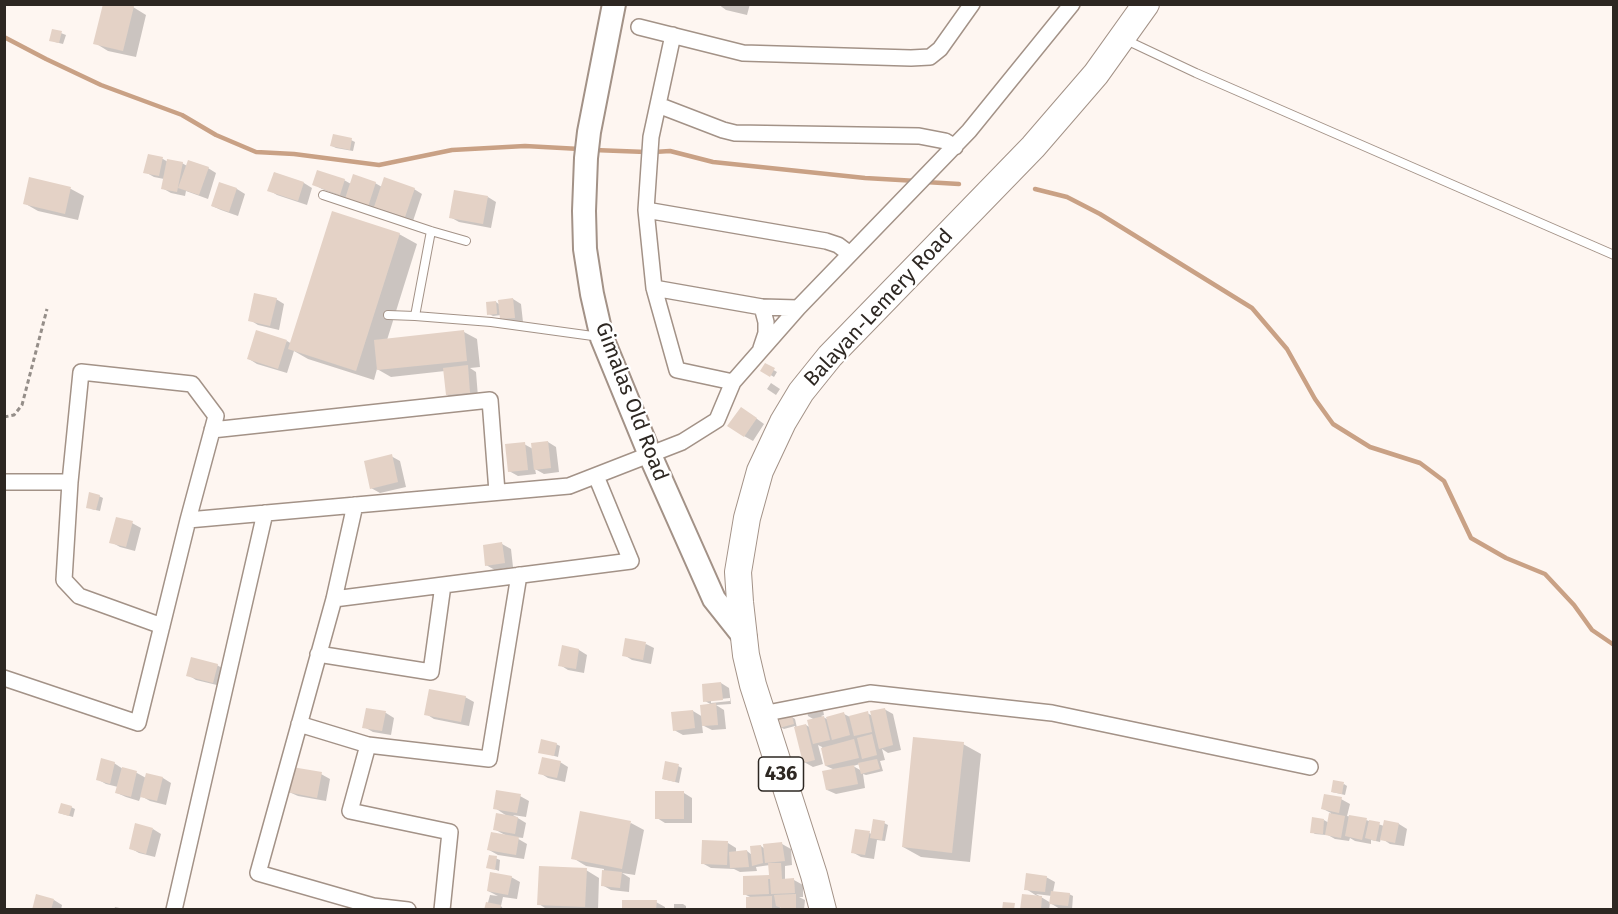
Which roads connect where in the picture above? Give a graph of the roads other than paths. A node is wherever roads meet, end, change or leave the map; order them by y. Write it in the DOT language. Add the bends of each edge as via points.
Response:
graph roads {
  1 [pos="614,4"];
  2 [pos="972,4"];
  3 [pos="1072,4"];
  4 [pos="1146,4"];
  5 [pos="639,27"];
  6 [pos="673,35"];
  7 [pos="1123,38"];
  8 [pos="658,105"];
  9 [pos="955,147"];
  10 [pos="323,195"];
  11 [pos="646,210"];
  12 [pos="431,231"];
  13 [pos="466,241"];
  14 [pos="850,254"];
  15 [pos="1614,255"];
  16 [pos="654,288"];
  17 [pos="762,307"];
  18 [pos="798,308"];
  19 [pos="388,315"];
  20 [pos="415,316"];
  21 [pos="602,338"];
  22 [pos="759,352"];
  23 [pos="733,382"];
  24 [pos="212,430"];
  25 [pos="650,455"];
  26 [pos="596,476"];
  27 [pos="4,482"];
  28 [pos="70,483"];
  29 [pos="496,492"];
  30 [pos="355,505"];
  31 [pos="265,513"];
  32 [pos="188,520"];
  33 [pos="519,575"];
  34 [pos="443,585"];
  35 [pos="334,599"];
  36 [pos="162,626"];
  37 [pos="745,638"];
  38 [pos="318,654"];
  39 [pos="4,678"];
  40 [pos="762,714"];
  41 [pos="299,724"];
  42 [pos="368,745"];
  43 [pos="1310,767"];
  44 [pos="373,908"];
  45 [pos="174,909"];
  46 [pos="408,909"];
  47 [pos="442,909"];
  48 [pos="823,909"];
  1 -- 21 [label="street, Gimalas Old Road / 436" via="589,132 584,211 585,249"];
  2 -- 6 [label="street" via="930,57 743,53"];
  3 -- 9 [label="street"];
  4 -- 7 [label="main road, Balayan-Lemery Road"];
  5 -- 6 [label="street"];
  6 -- 8 [label="street"];
  7 -- 15 [label="lane"];
  7 -- 37 [label="main road, Balayan-Lemery Road" via="1033,147 860,324 801,392 760,471 747,518 738,572"];
  8 -- 9 [label="street" via="735,133 919,136"];
  8 -- 11 [label="street" via="651,137"];
  9 -- 14 [label="street"];
  10 -- 12 [label="lane"];
  11 -- 14 [label="street" via="826,241"];
  11 -- 16 [label="street"];
  12 -- 13 [label="lane"];
  12 -- 20 [label="lane"];
  14 -- 18 [label="street"];
  16 -- 17 [label="street"];
  16 -- 23 [label="street" via="677,370"];
  17 -- 18 [label="street"];
  17 -- 22 [label="street" via="766,333"];
  18 -- 22 [label="street"];
  19 -- 20 [label="lane"];
  20 -- 21 [label="lane"];
  21 -- 25 [label="street, Gimalas Old Road / 436"];
  22 -- 23 [label="street"];
  23 -- 25 [label="street" via="717,420 682,442"];
  24 -- 28 [label="street" via="216,416 192,384 81,372"];
  24 -- 29 [label="street" via="490,400"];
  24 -- 32 [label="street"];
  25 -- 26 [label="street"];
  25 -- 37 [label="street, Gimalas Old Road / 436" via="714,599"];
  26 -- 29 [label="street" via="569,486"];
  26 -- 33 [label="street" via="631,561"];
  27 -- 28 [label="street"];
  28 -- 36 [label="street" via="64,580 79,596"];
  29 -- 30 [label="street"];
  30 -- 31 [label="street"];
  30 -- 35 [label="street"];
  31 -- 32 [label="street"];
  31 -- 45 [label="street"];
  32 -- 36 [label="street"];
  33 -- 34 [label="street"];
  33 -- 42 [label="street" via="489,759"];
  34 -- 35 [label="street"];
  34 -- 38 [label="street" via="431,672"];
  35 -- 38 [label="street"];
  36 -- 39 [label="street" via="138,723"];
  37 -- 40 [label="main road, Balayan-Lemery Road / 436"];
  38 -- 41 [label="street"];
  40 -- 43 [label="street" via="870,693 1052,712"];
  40 -- 48 [label="main road, Balayan-Lemery Road / 436"];
  41 -- 42 [label="street"];
  41 -- 44 [label="street" via="258,873"];
  42 -- 47 [label="street" via="350,811 450,832"];
  44 -- 46 [label="street"];
}
